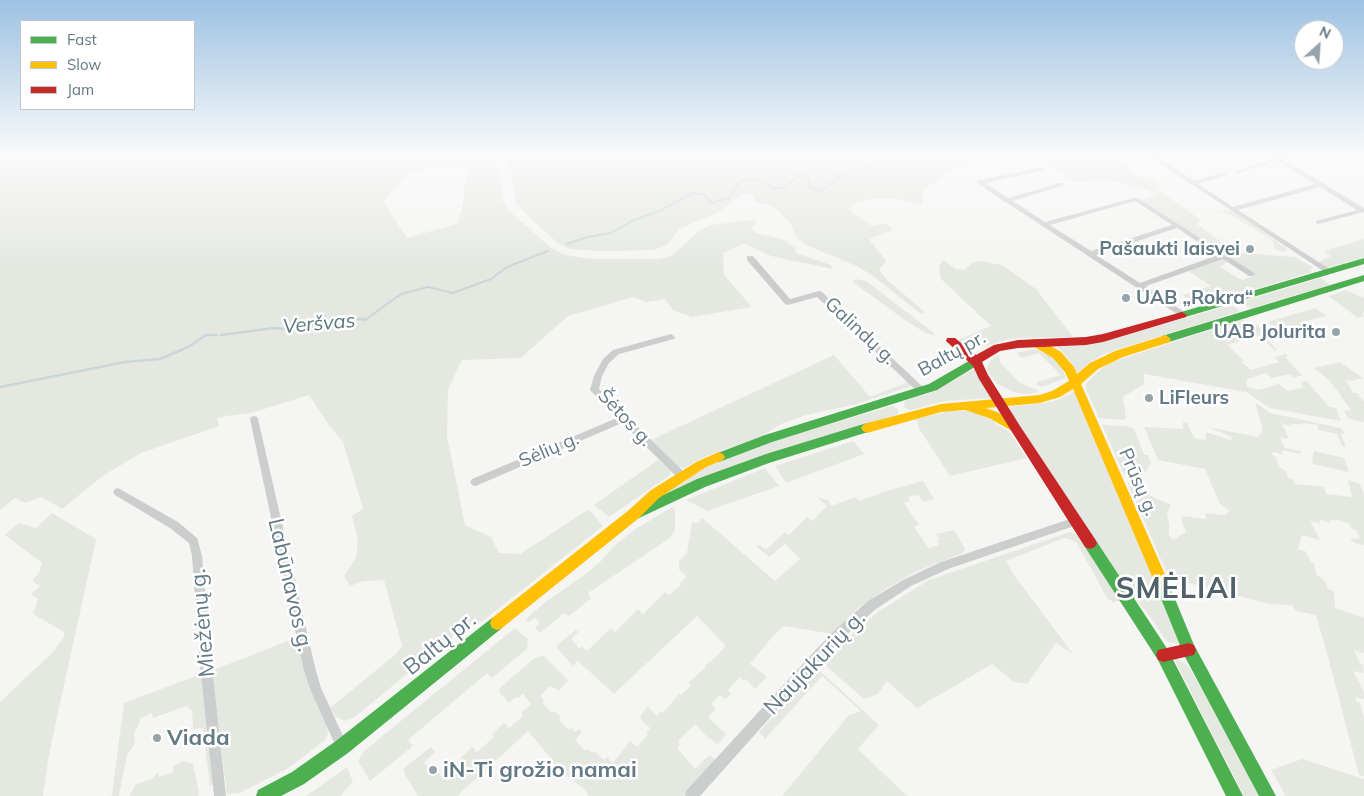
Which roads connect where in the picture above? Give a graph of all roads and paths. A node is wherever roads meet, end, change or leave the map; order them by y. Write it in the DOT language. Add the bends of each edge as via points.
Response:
graph roads {
  1 [pos="994,192"];
  2 [pos="1033,192"];
  3 [pos="1207,192"];
  4 [pos="1292,192"];
  5 [pos="1333,192"];
  6 [pos="1006,200"];
  7 [pos="1234,209"];
  8 [pos="1363,210"];
  9 [pos="1318,222"];
  10 [pos="1045,224"];
  11 [pos="1177,226"];
  12 [pos="1092,254"];
  13 [pos="1224,256"];
  14 [pos="750,258"];
  15 [pos="1364,261"];
  16 [pos="1328,272"];
  17 [pos="1252,274"];
  18 [pos="1364,278"];
  19 [pos="1346,284"];
  20 [pos="1140,286"];
  21 [pos="1232,300"];
  22 [pos="1183,314"];
  23 [pos="1250,314"];
  24 [pos="671,338"];
  25 [pos="951,341"];
  26 [pos="1035,342"];
  27 [pos="976,360"];
  28 [pos="1076,382"];
  29 [pos="991,388"];
  30 [pos="922,391"];
  31 [pos="895,400"];
  32 [pos="1022,400"];
  33 [pos="1000,403"];
  34 [pos="960,405"];
  35 [pos="908,416"];
  36 [pos="254,419"];
  37 [pos="622,419"];
  38 [pos="1016,428"];
  39 [pos="682,476"];
  40 [pos="475,482"];
  41 [pos="118,492"];
  42 [pos="634,514"];
  43 [pos="1076,521"];
  44 [pos="1189,650"];
  45 [pos="1163,655"];
  46 [pos="342,747"];
  47 [pos="220,796"];
  48 [pos="264,796"];
  49 [pos="691,796"];
  50 [pos="1236,796"];
  51 [pos="1268,796"];
  1 -- 6 [label="street"];
  2 -- 6 [label="street"];
  3 -- 7 [label="street"];
  4 -- 7 [label="street"];
  5 -- 8 [label="street"];
  6 -- 10 [label="street"];
  7 -- 16 [label="street"];
  8 -- 9 [label="street"];
  10 -- 11 [label="street" via="1136,199"];
  10 -- 12 [label="street"];
  11 -- 12 [label="street"];
  11 -- 13 [label="street"];
  12 -- 20 [label="street"];
  13 -- 17 [label="street"];
  13 -- 20 [label="street"];
  14 -- 30 [label="street, Galindų g." via="788,302 819,294"];
  15 -- 16 [label="main road, Baltų pr."];
  16 -- 19 [label="main road"];
  16 -- 21 [label="main road, Baltų pr."];
  18 -- 19 [label="main road, Baltų pr."];
  19 -- 23 [label="main road, Baltų pr."];
  20 -- 22 [label="street"];
  21 -- 22 [label="main road, Baltų pr."];
  21 -- 23 [label="main road"];
  22 -- 26 [label="main road, Baltų pr." via="1103,338"];
  23 -- 28 [label="main road, Baltų pr." via="1106,359"];
  24 -- 37 [label="street, Šėtos g." via="616,352 606,361 594,390"];
  25 -- 27 [label="main road"];
  26 -- 27 [label="main road, Baltų pr." via="998,348"];
  26 -- 28 [label="main road, Prūsų g." via="1057,355"];
  27 -- 29 [label="main road"];
  27 -- 30 [label="main road, Baltų pr." via="964,370"];
  28 -- 32 [label="main road, Baltų pr." via="1056,394"];
  28 -- 44 [label="main road, Prūsų g."];
  29 -- 32 [label="main road"];
  29 -- 33 [label="main road"];
  30 -- 31 [label="main road, Baltų pr."];
  31 -- 35 [label="main road"];
  31 -- 39 [label="main road, Baltų pr." via="768,438 722,455"];
  32 -- 33 [label="main road, Baltų pr."];
  33 -- 34 [label="main road, Baltų pr."];
  33 -- 38 [label="main road"];
  34 -- 35 [label="main road, Baltų pr."];
  34 -- 38 [label="main road" via="993,415"];
  35 -- 42 [label="main road, Baltų pr." via="780,454"];
  36 -- 46 [label="street, Labūnavos g." via="309,667"];
  37 -- 39 [label="street, Šėtos g."];
  37 -- 40 [label="street, Sėlių g."];
  38 -- 43 [label="main road"];
  39 -- 42 [label="main road, Baltų pr." via="655,494"];
  41 -- 47 [label="street, Miežėnų g." via="174,525 193,541"];
  42 -- 46 [label="main road, Baltų pr."];
  43 -- 45 [label="main road"];
  43 -- 49 [label="street, Naujakurių g." via="945,565 872,605 814,660"];
  44 -- 45 [label="main road"];
  44 -- 51 [label="main road, Prūsų g."];
  45 -- 50 [label="main road"];
  46 -- 48 [label="main road, Baltų pr." via="298,778"];
}
